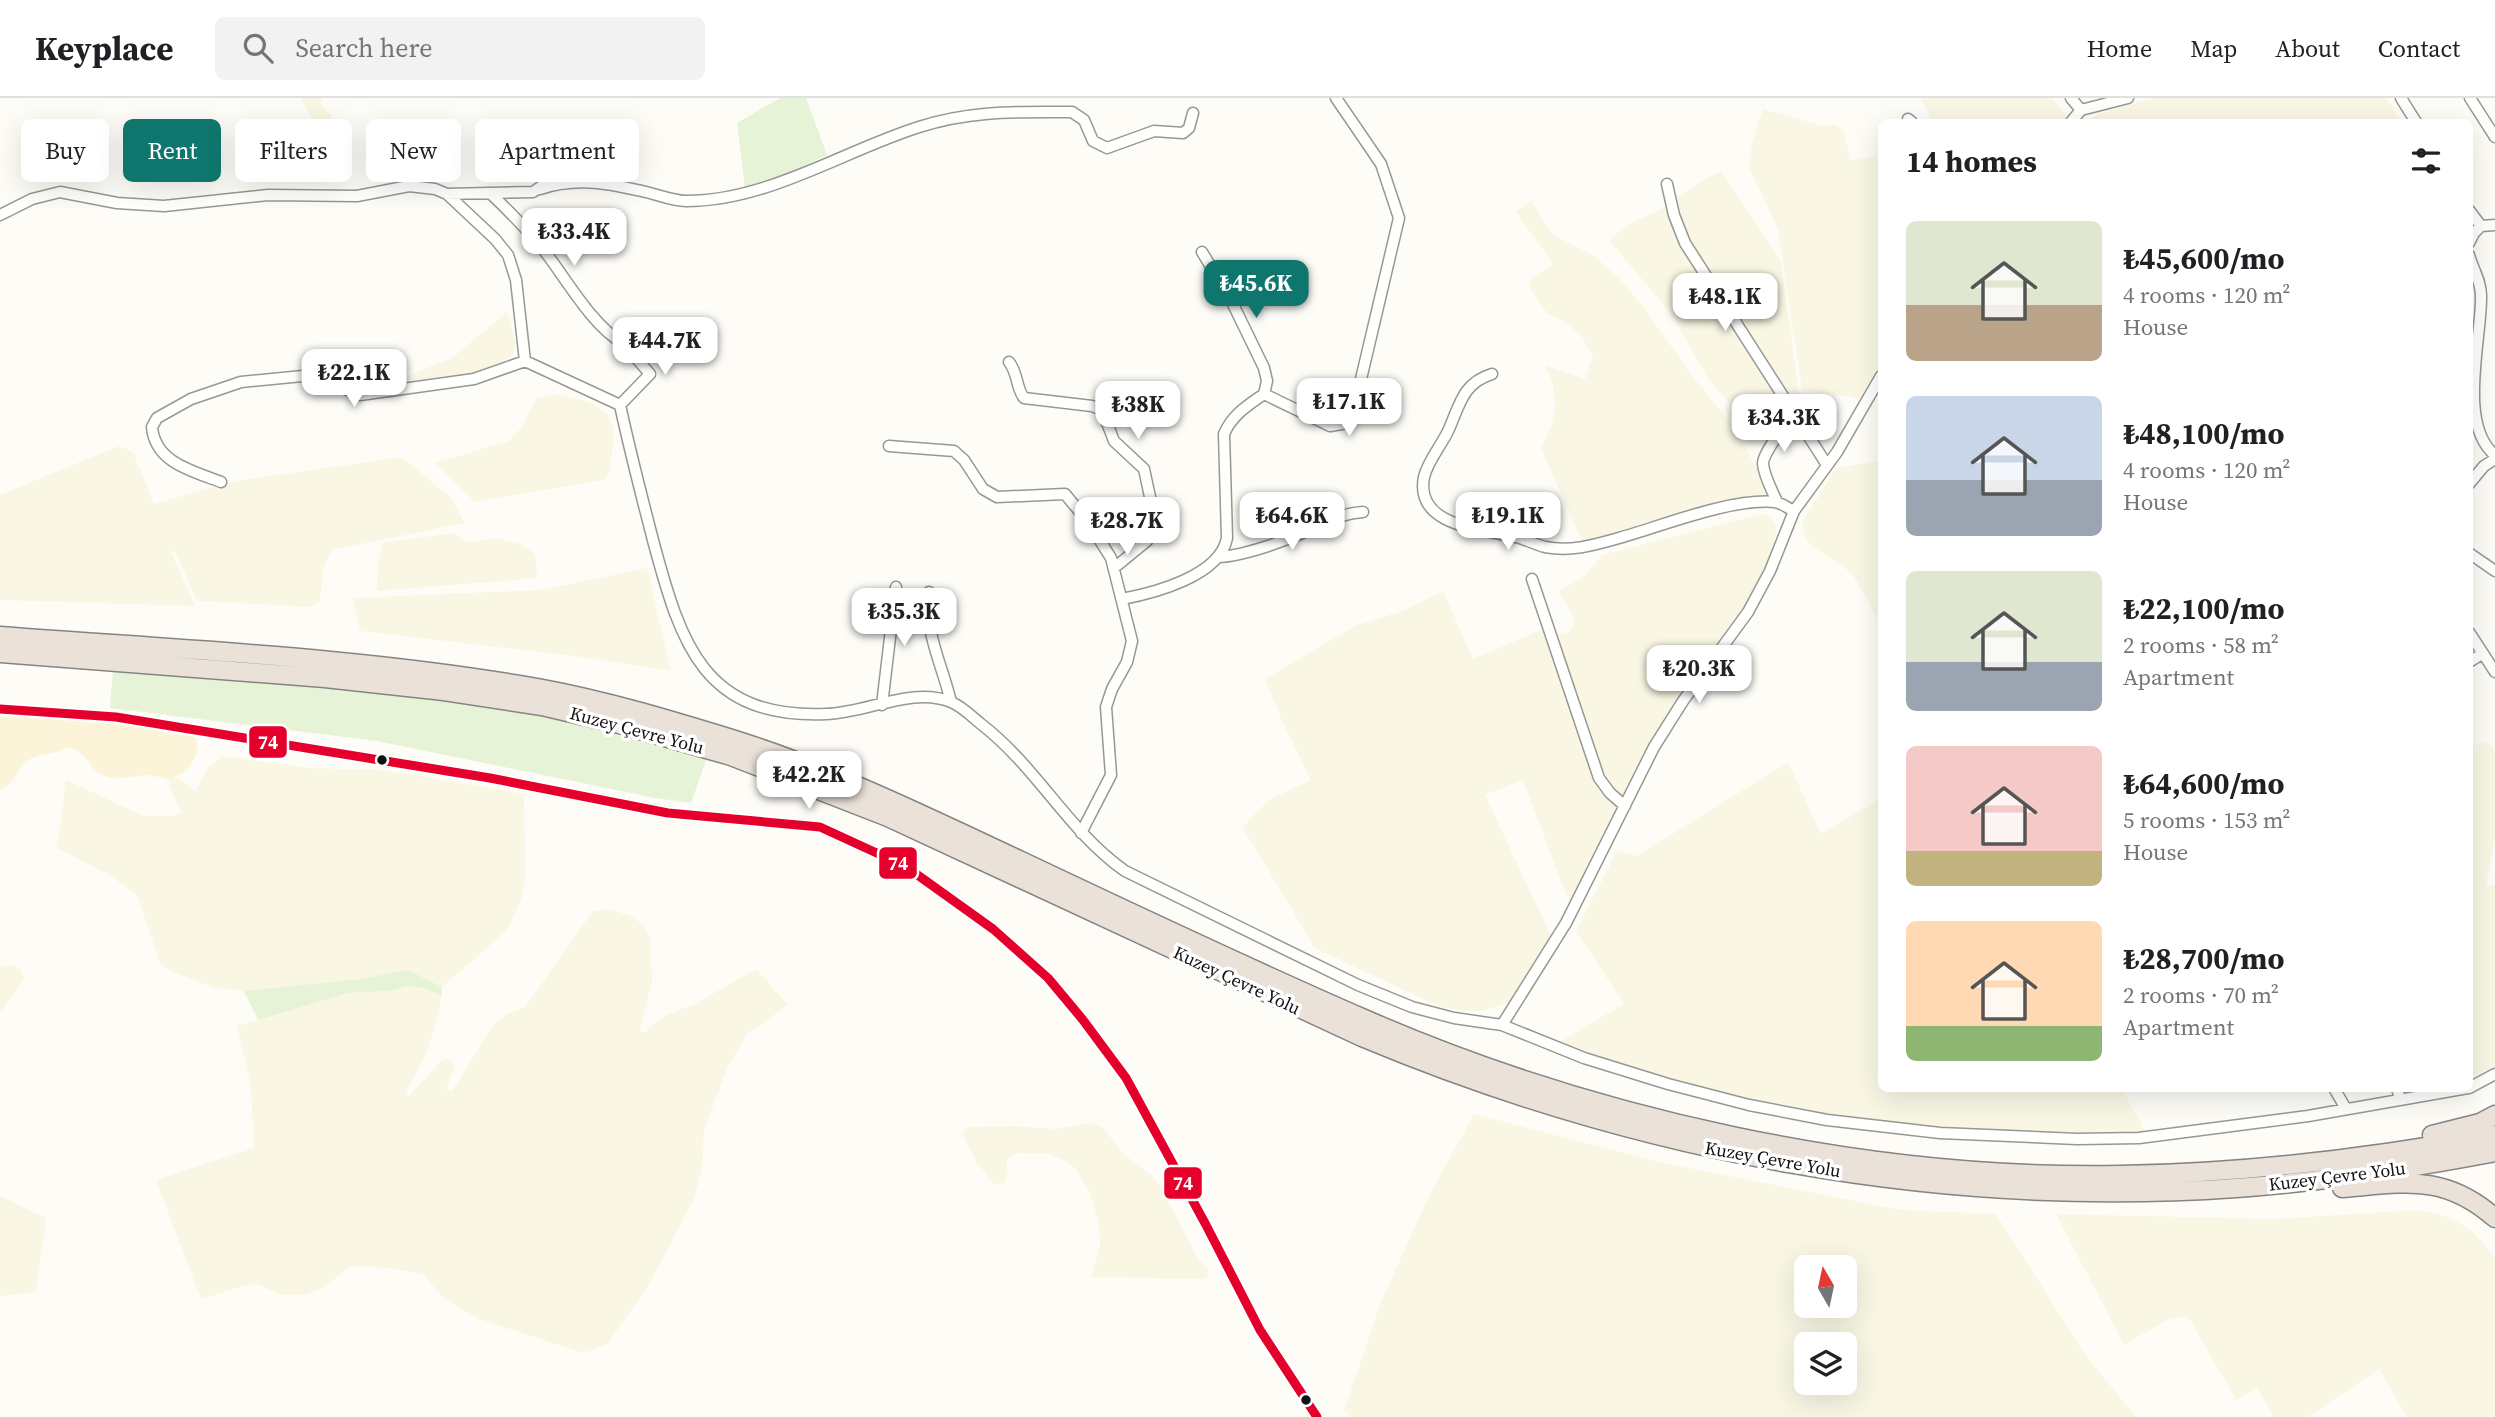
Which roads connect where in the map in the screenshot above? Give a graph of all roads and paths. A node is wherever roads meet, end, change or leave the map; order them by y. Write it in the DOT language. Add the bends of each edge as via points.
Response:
graph roads {
  1 [pos="1336,98"];
  2 [pos="2071,98"];
  3 [pos="2128,98"];
  4 [pos="2401,98"];
  5 [pos="2472,99"];
  6 [pos="2081,110"];
  7 [pos="1193,113"];
  8 [pos="2074,119"];
  9 [pos="2414,119"];
  10 [pos="2495,137"];
  11 [pos="547,182"];
  12 [pos="1667,184"];
  13 [pos="540,188"];
  14 [pos="490,193"];
  15 [pos="447,194"];
  16 [pos="0,215"];
  17 [pos="2473,215"];
  18 [pos="2495,225"];
  19 [pos="2481,226"];
  20 [pos="2473,235"];
  21 [pos="1202,252"];
  22 [pos="2473,263"];
  23 [pos="665,338"];
  24 [pos="625,345"];
  25 [pos="525,361"];
  26 [pos="1009,362"];
  27 [pos="1492,373"];
  28 [pos="2473,380"];
  29 [pos="1878,381"];
  30 [pos="1264,394"];
  31 [pos="2473,395"];
  32 [pos="620,405"];
  33 [pos="1792,409"];
  34 [pos="889,446"];
  35 [pos="2495,457"];
  36 [pos="1827,465"];
  37 [pos="2473,479"];
  38 [pos="221,482"];
  39 [pos="1777,502"];
  40 [pos="1794,511"];
  41 [pos="1363,512"];
  42 [pos="1218,556"];
  43 [pos="2473,556"];
  44 [pos="1114,568"];
  45 [pos="2495,571"];
  46 [pos="1532,579"];
  47 [pos="896,587"];
  48 [pos="929,592"];
  49 [pos="1122,599"];
  50 [pos="0,636"];
  51 [pos="2473,638"];
  52 [pos="0,653"];
  53 [pos="2483,654"];
  54 [pos="2473,660"];
  55 [pos="2495,672"];
  56 [pos="951,702"];
  57 [pos="882,705"];
  58 [pos="0,709"];
  59 [pos="1625,806"];
  60 [pos="1081,833"];
  61 [pos="1502,1025"];
  62 [pos="2495,1073"];
  63 [pos="2473,1086"];
  64 [pos="2336,1092"];
  65 [pos="2398,1092"];
  66 [pos="2446,1092"];
  67 [pos="2400,1100"];
  68 [pos="2346,1109"];
  69 [pos="2495,1115"];
  70 [pos="2495,1135"];
  71 [pos="2495,1152"];
  72 [pos="2240,1169"];
  73 [pos="2121,1192"];
  74 [pos="2495,1219"];
  75 [pos="1317,1417"];
  1 -- 30 [label="street" via="1381,164 1399,218 1356,400 1350,418 1330,426"];
  2 -- 6 [label="street"];
  3 -- 6 [label="street"];
  4 -- 9 [label="street"];
  5 -- 10 [label="street"];
  6 -- 8 [label="street"];
  7 -- 13 [label="street" via="1183,133 1154,131 1108,148 1093,141 1084,120 1072,112 983,112 920,126 768,186 701,200 683,201 595,181"];
  11 -- 13 [label="street"];
  12 -- 33 [label="street" via="1685,243"];
  13 -- 14 [label="street"];
  14 -- 15 [label="street"];
  14 -- 24 [label="street" via="537,242 569,289"];
  15 -- 16 [label="street" via="410,186 357,196 268,195 148,206 60,192"];
  15 -- 25 [label="street" via="508,256 516,280"];
  17 -- 19 [label="street"];
  18 -- 19 [label="street"];
  19 -- 20 [label="street"];
  21 -- 30 [label="street" via="1264,368"];
  22 -- 28 [label="street" via="2480,277 2481,299"];
  23 -- 24 [label="street" via="646,346"];
  24 -- 32 [label="street" via="650,374"];
  25 -- 32 [label="street"];
  25 -- 38 [label="street" via="474,379 360,395 313,375 258,379 207,392 157,418 153,436 172,463"];
  26 -- 44 [label="street" via="1024,398 1102,410 1114,440 1144,469 1153,506 1151,531 1143,546"];
  27 -- 39 [label="street" via="1462,394 1426,472 1426,499 1448,521 1544,547 1579,549 1731,506"];
  29 -- 36 [label="street"];
  30 -- 42 [label="street" via="1236,414 1224,434 1227,538"];
  31 -- 35 [label="street" via="2482,438"];
  32 -- 57 [label="street" via="665,585 684,638 704,669 742,698 778,712 831,714"];
  33 -- 36 [label="street"];
  33 -- 39 [label="street" via="1763,459"];
  34 -- 44 [label="street" via="954,450 983,489 997,497 1065,494"];
  35 -- 37 [label="street"];
  36 -- 40 [label="street"];
  39 -- 40 [label="street"];
  40 -- 59 [label="street" via="1748,612 1668,723"];
  41 -- 42 [label="street" via="1344,514 1241,554"];
  42 -- 49 [label="street" via="1181,581"];
  43 -- 45 [label="street"];
  44 -- 49 [label="street"];
  46 -- 59 [label="street" via="1599,778"];
  47 -- 57 [label="street"];
  48 -- 56 [label="street" via="931,637"];
  49 -- 60 [label="street" via="1132,641 1106,707 1111,775"];
  50 -- 72 [label="highway, Kuzey Çevre Yolu" via="446,674 547,690 635,711 738,741 892,801 1278,980 1446,1052 1588,1098 1722,1133 1842,1156 2013,1172 2118,1175"];
  51 -- 53 [label="street"];
  52 -- 73 [label="highway, Kuzey Çevre Yolu" via="444,691 619,724 731,756 888,817 1362,1037 1576,1114 1718,1150 1842,1172 2014,1189"];
  53 -- 54 [label="street"];
  53 -- 55 [label="street"];
  56 -- 57 [label="street" via="915,696"];
  56 -- 60 [label="street" via="1022,761"];
  58 -- 75 [label="street" via="116,717 490,778 668,813 820,827 905,866 993,929 1048,978 1083,1020 1126,1078 1260,1329"];
  59 -- 61 [label="street" via="1566,923"];
  60 -- 61 [label="street" via="1137,879 1376,993 1430,1012"];
  61 -- 68 [label="street" via="1584,1058 1708,1095 1790,1114 1902,1130 2139,1138"];
  62 -- 63 [label="street"];
  64 -- 68 [label="street"];
  65 -- 67 [label="street"];
  66 -- 67 [label="street"];
  67 -- 68 [label="street"];
  69 -- 72 [label="highway" via="2414,1139"];
  70 -- 72 [label="highway, Kuzey Çevre Yolu" via="2331,1161"];
  71 -- 73 [label="highway, Kuzey Çevre Yolu" via="2353,1176 2236,1188"];
  73 -- 74 [label="highway" via="2241,1194 2434,1185 2476,1202"];
}
